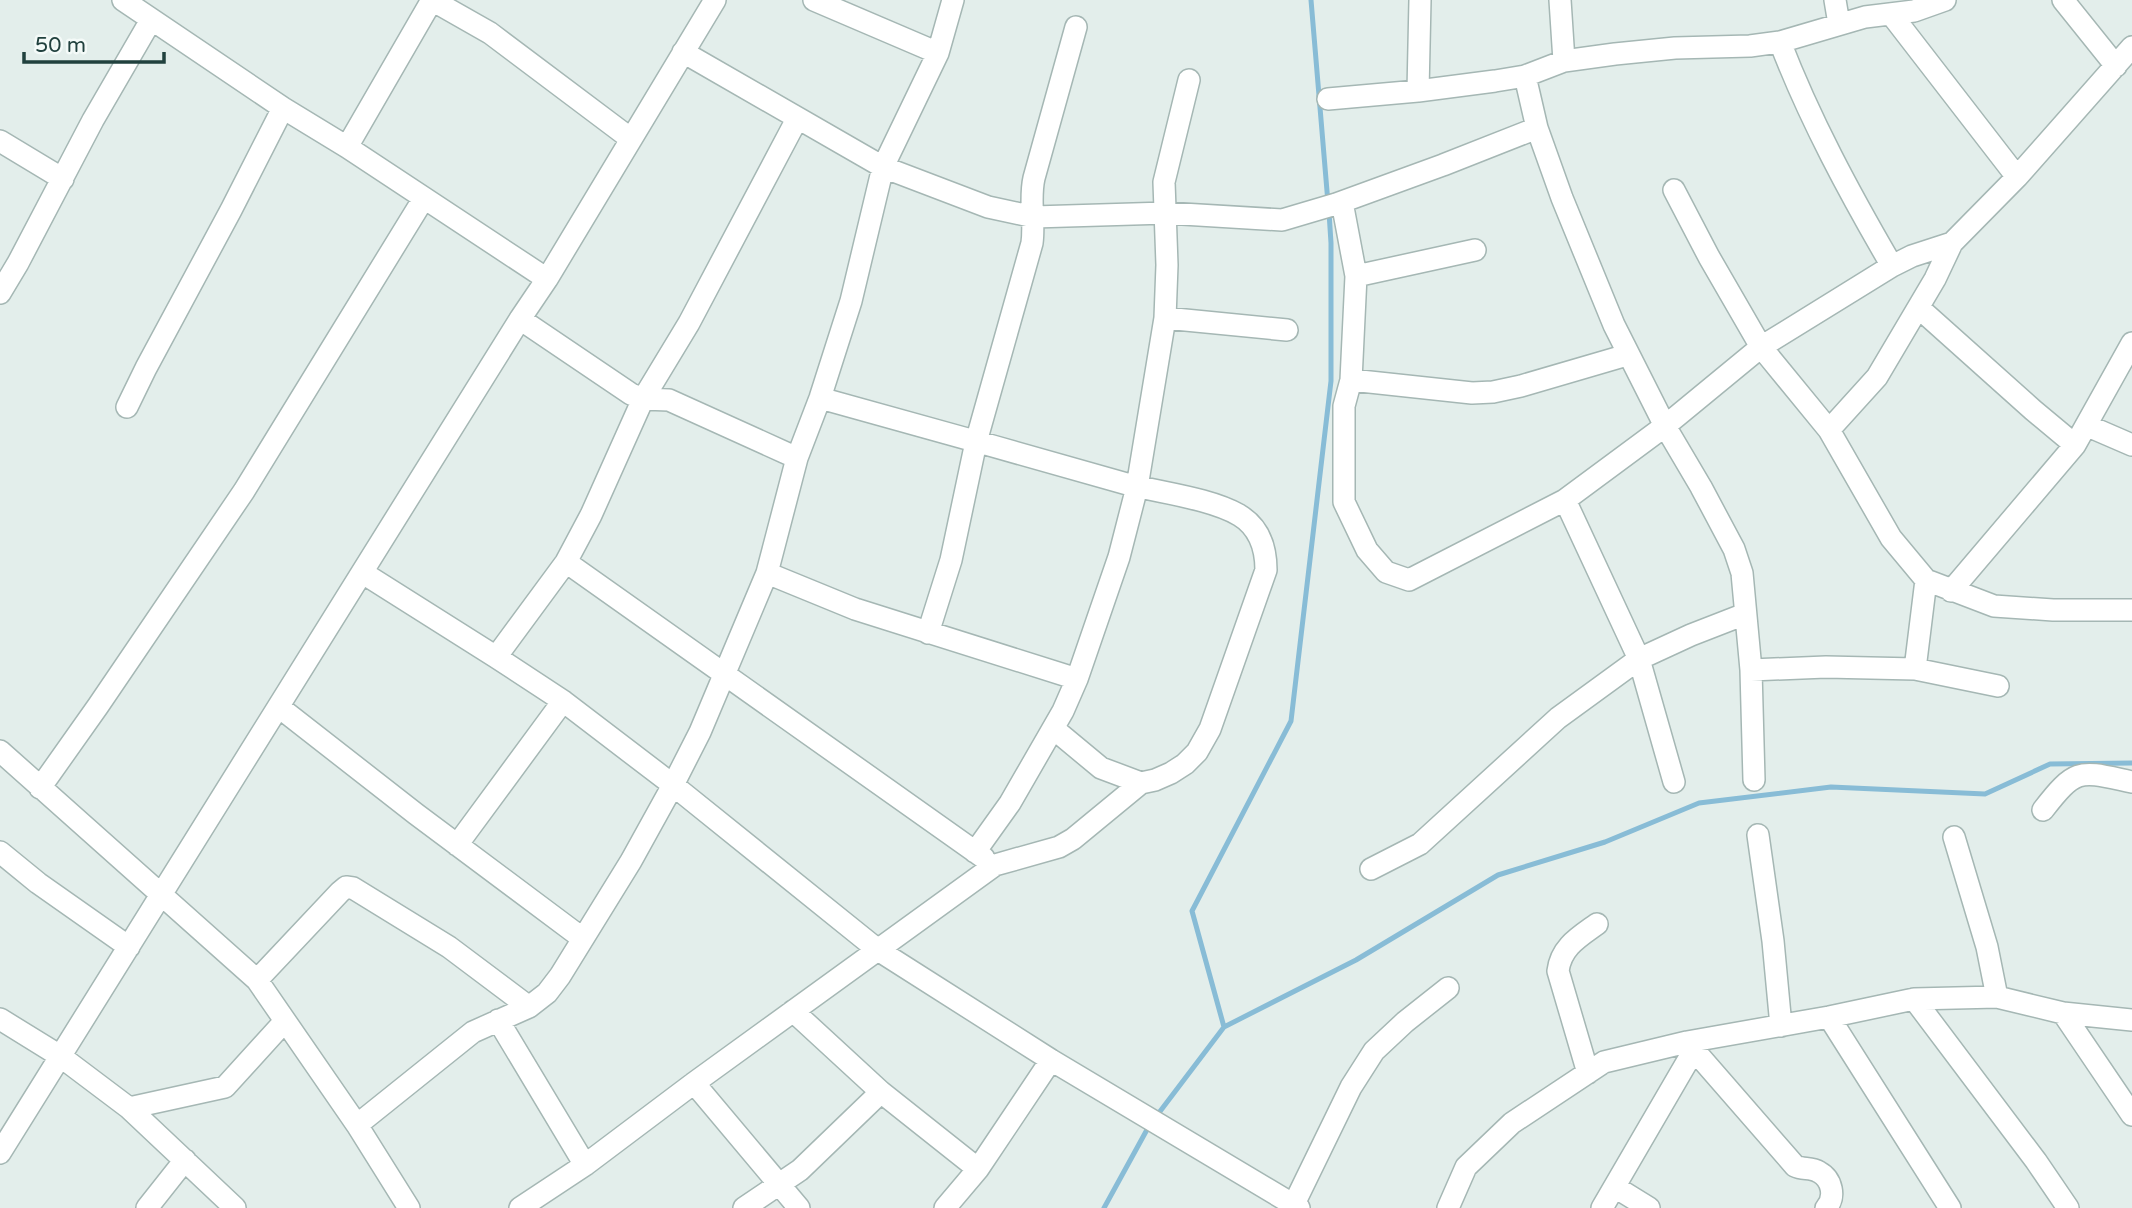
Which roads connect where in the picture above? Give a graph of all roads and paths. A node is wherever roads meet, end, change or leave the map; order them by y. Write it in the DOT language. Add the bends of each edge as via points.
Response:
graph roads {
  1 [pos="123,0"];
  2 [pos="432,0"];
  3 [pos="715,0"];
  4 [pos="814,0"];
  5 [pos="953,0"];
  6 [pos="1420,0"];
  7 [pos="1560,0"];
  8 [pos="1835,0"];
  9 [pos="1945,0"];
  10 [pos="2063,0"];
  11 [pos="1891,13"];
  12 [pos="151,20"];
  13 [pos="1839,24"];
  14 [pos="1076,27"];
  15 [pos="1780,42"];
  16 [pos="2132,47"];
  17 [pos="683,52"];
  18 [pos="937,53"];
  19 [pos="1564,61"];
  20 [pos="2116,66"];
  21 [pos="1525,76"];
  22 [pos="1189,80"];
  23 [pos="1418,91"];
  24 [pos="1328,99"];
  25 [pos="283,108"];
  26 [pos="797,119"];
  27 [pos="1537,128"];
  28 [pos="631,139"];
  29 [pos="0,141"];
  30 [pos="347,147"];
  31 [pos="883,167"];
  32 [pos="2017,177"];
  33 [pos="63,179"];
  34 [pos="1674,190"];
  35 [pos="424,198"];
  36 [pos="1339,203"];
  37 [pos="1166,213"];
  38 [pos="1034,217"];
  39 [pos="1952,243"];
  40 [pos="1475,250"];
  41 [pos="1892,266"];
  42 [pos="1356,276"];
  43 [pos="547,279"];
  44 [pos="0,293"];
  45 [pos="1919,308"];
  46 [pos="1165,317"];
  47 [pos="520,319"];
  48 [pos="1287,330"];
  49 [pos="2132,343"];
  50 [pos="1761,346"];
  51 [pos="1628,355"];
  52 [pos="1351,380"];
  53 [pos="820,398"];
  54 [pos="643,399"];
  55 [pos="127,407"];
  56 [pos="1665,426"];
  57 [pos="2088,426"];
  58 [pos="1829,430"];
  59 [pos="976,442"];
  60 [pos="2076,445"];
  61 [pos="2132,445"];
  62 [pos="797,458"];
  63 [pos="1137,486"];
  64 [pos="1565,500"];
  65 [pos="566,562"];
  66 [pos="363,573"];
  67 [pos="766,573"];
  68 [pos="1926,580"];
  69 [pos="1951,591"];
  70 [pos="2132,610"];
  71 [pos="1745,614"];
  72 [pos="928,633"];
  73 [pos="496,657"];
  74 [pos="1639,659"];
  75 [pos="1751,670"];
  76 [pos="1915,670"];
  77 [pos="723,675"];
  78 [pos="1077,679"];
  79 [pos="1998,687"];
  80 [pos="562,701"];
  81 [pos="279,707"];
  82 [pos="1054,729"];
  83 [pos="0,751"];
  84 [pos="1754,780"];
  85 [pos="1674,782"];
  86 [pos="2132,782"];
  87 [pos="1141,783"];
  88 [pos="673,785"];
  89 [pos="40,788"];
  90 [pos="2043,810"];
  91 [pos="1758,835"];
  92 [pos="1954,837"];
  93 [pos="457,845"];
  94 [pos="0,852"];
  95 [pos="975,852"];
  96 [pos="995,865"];
  97 [pos="1371,869"];
  98 [pos="161,895"];
  99 [pos="1597,924"];
  100 [pos="582,938"];
  101 [pos="129,947"];
  102 [pos="878,950"];
  103 [pos="257,980"];
  104 [pos="1448,988"];
  105 [pos="1997,998"];
  106 [pos="1914,999"];
  107 [pos="529,1007"];
  108 [pos="793,1011"];
  109 [pos="2063,1013"];
  110 [pos="1829,1017"];
  111 [pos="0,1019"];
  112 [pos="498,1020"];
  113 [pos="2132,1020"];
  114 [pos="285,1021"];
  115 [pos="1781,1026"];
  116 [pos="1691,1046"];
  117 [pos="60,1056"];
  118 [pos="1052,1060"];
  119 [pos="1588,1073"];
  120 [pos="694,1083"];
  121 [pos="881,1092"];
  122 [pos="129,1108"];
  123 [pos="2132,1115"];
  124 [pos="357,1125"];
  125 [pos="0,1153"];
  126 [pos="185,1160"];
  127 [pos="585,1165"];
  128 [pos="978,1169"];
  129 [pos="779,1184"];
  130 [pos="1615,1186"];
  131 [pos="1296,1207"];
  132 [pos="147,1208"];
  133 [pos="235,1208"];
  134 [pos="409,1208"];
  135 [pos="520,1208"];
  136 [pos="744,1208"];
  137 [pos="799,1208"];
  138 [pos="945,1208"];
  139 [pos="1448,1208"];
  140 [pos="1602,1208"];
  141 [pos="1649,1208"];
  142 [pos="1826,1208"];
  143 [pos="1950,1208"];
  144 [pos="2068,1208"];
  1 -- 12 [label="street"];
  2 -- 28 [label="street" via="490,33"];
  2 -- 30 [label="street"];
  3 -- 17 [label="street"];
  4 -- 18 [label="street"];
  5 -- 18 [label="street"];
  6 -- 23 [label="street"];
  7 -- 19 [label="street"];
  8 -- 13 [label="street"];
  9 -- 11 [label="street" via="1914,12"];
  10 -- 20 [label="street"];
  11 -- 13 [label="street"];
  11 -- 32 [label="street"];
  12 -- 25 [label="street"];
  12 -- 33 [label="street"];
  13 -- 15 [label="street"];
  14 -- 38 [label="street" via="1034,178"];
  15 -- 19 [label="street"];
  15 -- 41 [label="street" via="1856,203"];
  16 -- 20 [label="street"];
  17 -- 26 [label="street"];
  17 -- 28 [label="street"];
  18 -- 31 [label="street"];
  19 -- 21 [label="street"];
  20 -- 32 [label="street"];
  21 -- 23 [label="street"];
  21 -- 27 [label="street"];
  22 -- 37 [label="street" via="1164,182"];
  23 -- 24 [label="street"];
  25 -- 30 [label="street"];
  25 -- 55 [label="street"];
  26 -- 31 [label="street"];
  26 -- 54 [label="street" via="689,323"];
  27 -- 36 [label="street"];
  27 -- 51 [label="street"];
  28 -- 43 [label="street"];
  29 -- 33 [label="street"];
  30 -- 35 [label="street"];
  31 -- 38 [label="street" via="988,207"];
  31 -- 53 [label="street" via="851,301"];
  32 -- 39 [label="street"];
  33 -- 44 [label="street"];
  34 -- 50 [label="street"];
  35 -- 43 [label="street"];
  35 -- 89 [label="street" via="244,491"];
  36 -- 37 [label="street" via="1276,220"];
  36 -- 42 [label="street"];
  37 -- 38 [label="street"];
  37 -- 46 [label="street"];
  38 -- 59 [label="street" via="1032,243"];
  39 -- 41 [label="street"];
  39 -- 45 [label="street"];
  40 -- 42 [label="street"];
  41 -- 50 [label="street"];
  42 -- 52 [label="street"];
  43 -- 47 [label="street"];
  45 -- 58 [label="street" via="1877,377"];
  45 -- 60 [label="street"];
  46 -- 48 [label="street"];
  46 -- 63 [label="street"];
  47 -- 54 [label="street"];
  47 -- 66 [label="street"];
  49 -- 57 [label="street"];
  50 -- 56 [label="street"];
  50 -- 58 [label="street"];
  51 -- 52 [label="street" via="1493,392"];
  51 -- 56 [label="street"];
  52 -- 64 [label="street" via="1344,405 1344,502 1367,550 1386,572 1409,580"];
  53 -- 59 [label="street"];
  53 -- 62 [label="street"];
  54 -- 62 [label="street" via="669,400"];
  54 -- 65 [label="street"];
  56 -- 64 [label="street"];
  56 -- 71 [label="street" via="1734,549 1742,573"];
  57 -- 60 [label="street"];
  57 -- 61 [label="street"];
  58 -- 68 [label="street" via="1891,538"];
  59 -- 63 [label="street"];
  59 -- 72 [label="street" via="951,560"];
  60 -- 69 [label="street"];
  62 -- 67 [label="street"];
  63 -- 78 [label="street" via="1119,557"];
  63 -- 87 [label="street" via="1240,516 1259,536 1266,554 1266,570 1210,729 1185,764"];
  64 -- 74 [label="street"];
  65 -- 73 [label="street"];
  65 -- 77 [label="street"];
  66 -- 73 [label="street"];
  66 -- 81 [label="street"];
  67 -- 72 [label="street"];
  67 -- 77 [label="street"];
  68 -- 69 [label="street"];
  68 -- 76 [label="street"];
  69 -- 70 [label="street" via="1994,606"];
  71 -- 74 [label="street"];
  71 -- 75 [label="street"];
  72 -- 78 [label="street"];
  73 -- 80 [label="street"];
  74 -- 85 [label="street"];
  74 -- 97 [label="street" via="1558,718 1420,844"];
  75 -- 76 [label="street"];
  75 -- 84 [label="street"];
  76 -- 79 [label="street"];
  77 -- 88 [label="street"];
  77 -- 95 [label="street"];
  78 -- 82 [label="street"];
  80 -- 88 [label="street"];
  80 -- 93 [label="street"];
  81 -- 93 [label="street"];
  81 -- 98 [label="street"];
  82 -- 87 [label="street" via="1101,768"];
  82 -- 95 [label="street"];
  83 -- 89 [label="street"];
  86 -- 90 [label="street" via="2101,774 2075,776"];
  87 -- 96 [label="street" via="1059,847"];
  88 -- 100 [label="street"];
  88 -- 102 [label="street"];
  89 -- 98 [label="street"];
  91 -- 115 [label="street"];
  92 -- 105 [label="street"];
  93 -- 100 [label="street"];
  94 -- 101 [label="street"];
  95 -- 96 [label="street"];
  96 -- 102 [label="street"];
  98 -- 101 [label="street"];
  98 -- 103 [label="street"];
  99 -- 119 [label="street" via="1567,947 1558,971"];
  100 -- 107 [label="street" via="547,993"];
  101 -- 117 [label="street"];
  102 -- 108 [label="street"];
  102 -- 118 [label="street"];
  103 -- 107 [label="street" via="346,887 449,947"];
  103 -- 114 [label="street"];
  104 -- 131 [label="street" via="1374,1051 1351,1087"];
  105 -- 106 [label="street"];
  105 -- 109 [label="street"];
  106 -- 110 [label="street"];
  106 -- 144 [label="street"];
  107 -- 112 [label="street"];
  108 -- 120 [label="street"];
  108 -- 121 [label="street"];
  109 -- 113 [label="street"];
  109 -- 123 [label="street"];
  110 -- 115 [label="street"];
  110 -- 143 [label="street"];
  111 -- 117 [label="street"];
  112 -- 124 [label="street" via="454,1046"];
  112 -- 127 [label="street"];
  114 -- 122 [label="street" via="225,1087"];
  114 -- 124 [label="street"];
  115 -- 116 [label="street"];
  116 -- 119 [label="street" via="1604,1062"];
  116 -- 130 [label="street"];
  116 -- 142 [label="street" via="1796,1166 1825,1176 1832,1196"];
  117 -- 122 [label="street"];
  117 -- 125 [label="street"];
  118 -- 128 [label="street"];
  118 -- 131 [label="street"];
  119 -- 139 [label="street" via="1512,1123 1466,1167"];
  120 -- 127 [label="street"];
  120 -- 129 [label="street"];
  121 -- 128 [label="street"];
  121 -- 129 [label="street" via="817,1155"];
  122 -- 126 [label="street"];
  124 -- 134 [label="street"];
  126 -- 132 [label="street"];
  126 -- 133 [label="street"];
  127 -- 135 [label="street"];
  128 -- 138 [label="street"];
  129 -- 136 [label="street"];
  129 -- 137 [label="street"];
  130 -- 140 [label="street"];
  130 -- 141 [label="street"];
}
